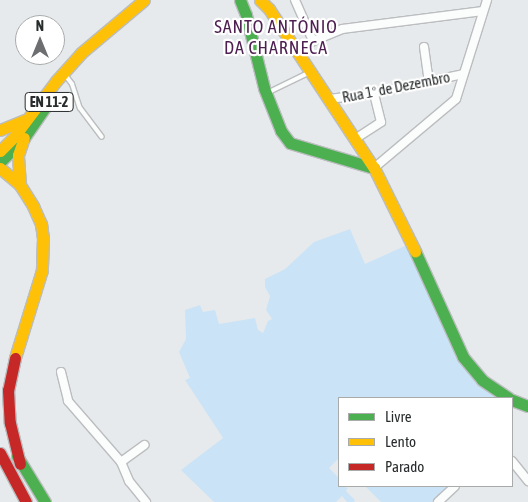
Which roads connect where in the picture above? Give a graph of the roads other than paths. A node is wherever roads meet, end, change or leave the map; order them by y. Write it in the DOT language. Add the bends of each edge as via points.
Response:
graph roads {
  1 [pos="144,0"];
  2 [pos="260,0"];
  3 [pos="295,0"];
  4 [pos="487,0"];
  5 [pos="243,5"];
  6 [pos="483,11"];
  7 [pos="312,41"];
  8 [pos="424,48"];
  9 [pos="296,51"];
  10 [pos="81,53"];
  11 [pos="310,72"];
  12 [pos="463,74"];
  13 [pos="66,76"];
  14 [pos="429,82"];
  15 [pos="266,93"];
  16 [pos="374,93"];
  17 [pos="330,99"];
  18 [pos="41,100"];
  19 [pos="25,120"];
  20 [pos="0,130"];
  21 [pos="24,138"];
  22 [pos="102,138"];
  23 [pos="355,139"];
  24 [pos="14,148"];
  25 [pos="0,151"];
  26 [pos="0,162"];
  27 [pos="0,168"];
  28 [pos="374,168"];
  29 [pos="20,185"];
  30 [pos="61,372"];
  31 [pos="507,397"];
  32 [pos="513,400"];
  33 [pos="528,406"];
  34 [pos="0,414"];
  35 [pos="144,445"];
  36 [pos="0,453"];
  37 [pos="121,462"];
  38 [pos="513,462"];
  39 [pos="0,463"];
  40 [pos="20,464"];
  41 [pos="528,481"];
  42 [pos="454,487"];
  43 [pos="24,499"];
  44 [pos="45,502"];
  45 [pos="146,502"];
  46 [pos="439,502"];
  1 -- 10 [label="main road, EN 11-2"];
  2 -- 9 [label="main road"];
  3 -- 7 [label="street"];
  4 -- 6 [label="street"];
  5 -- 15 [label="main road"];
  6 -- 7 [label="street" via="342,29"];
  6 -- 12 [label="street"];
  7 -- 9 [label="street"];
  8 -- 14 [label="street"];
  9 -- 11 [label="main road"];
  10 -- 13 [label="main road, EN 11-2"];
  10 -- 18 [label="main road, EN 11-2"];
  11 -- 15 [label="lane"];
  11 -- 17 [label="main road"];
  12 -- 14 [label="street, Rua 1º de Dezembro"];
  12 -- 28 [label="street" via="456,99"];
  13 -- 21 [label="main road, EN 11-2"];
  13 -- 22 [label="lane" via="80,108"];
  14 -- 16 [label="street, Rua 1º de Dezembro"];
  15 -- 28 [label="main road" via="281,131 290,143"];
  16 -- 17 [label="street, Rua 1º de Dezembro"];
  16 -- 23 [label="street" via="381,122"];
  17 -- 23 [label="main road"];
  18 -- 19 [label="main road, EN 11-2"];
  18 -- 24 [label="street" via="41,106"];
  19 -- 20 [label="main road"];
  19 -- 25 [label="main road, EN 11-2"];
  21 -- 24 [label="main road, EN 11-2"];
  21 -- 29 [label="main road" via="18,155"];
  23 -- 28 [label="main road"];
  24 -- 26 [label="main road, EN 11-2"];
  27 -- 29 [label="main road"];
  28 -- 31 [label="main road" via="463,357 482,380"];
  29 -- 40 [label="main road" via="41,224 43,238 42,270 15,356 8,390 10,423"];
  30 -- 37 [label="street" via="68,401"];
  32 -- 33 [label="main road"];
  34 -- 40 [label="main road"];
  35 -- 37 [label="street"];
  36 -- 43 [label="main road"];
  37 -- 45 [label="street" via="129,481"];
  38 -- 41 [label="street"];
  39 -- 43 [label="main road"];
  40 -- 44 [label="main road"];
  42 -- 46 [label="street"];
}
